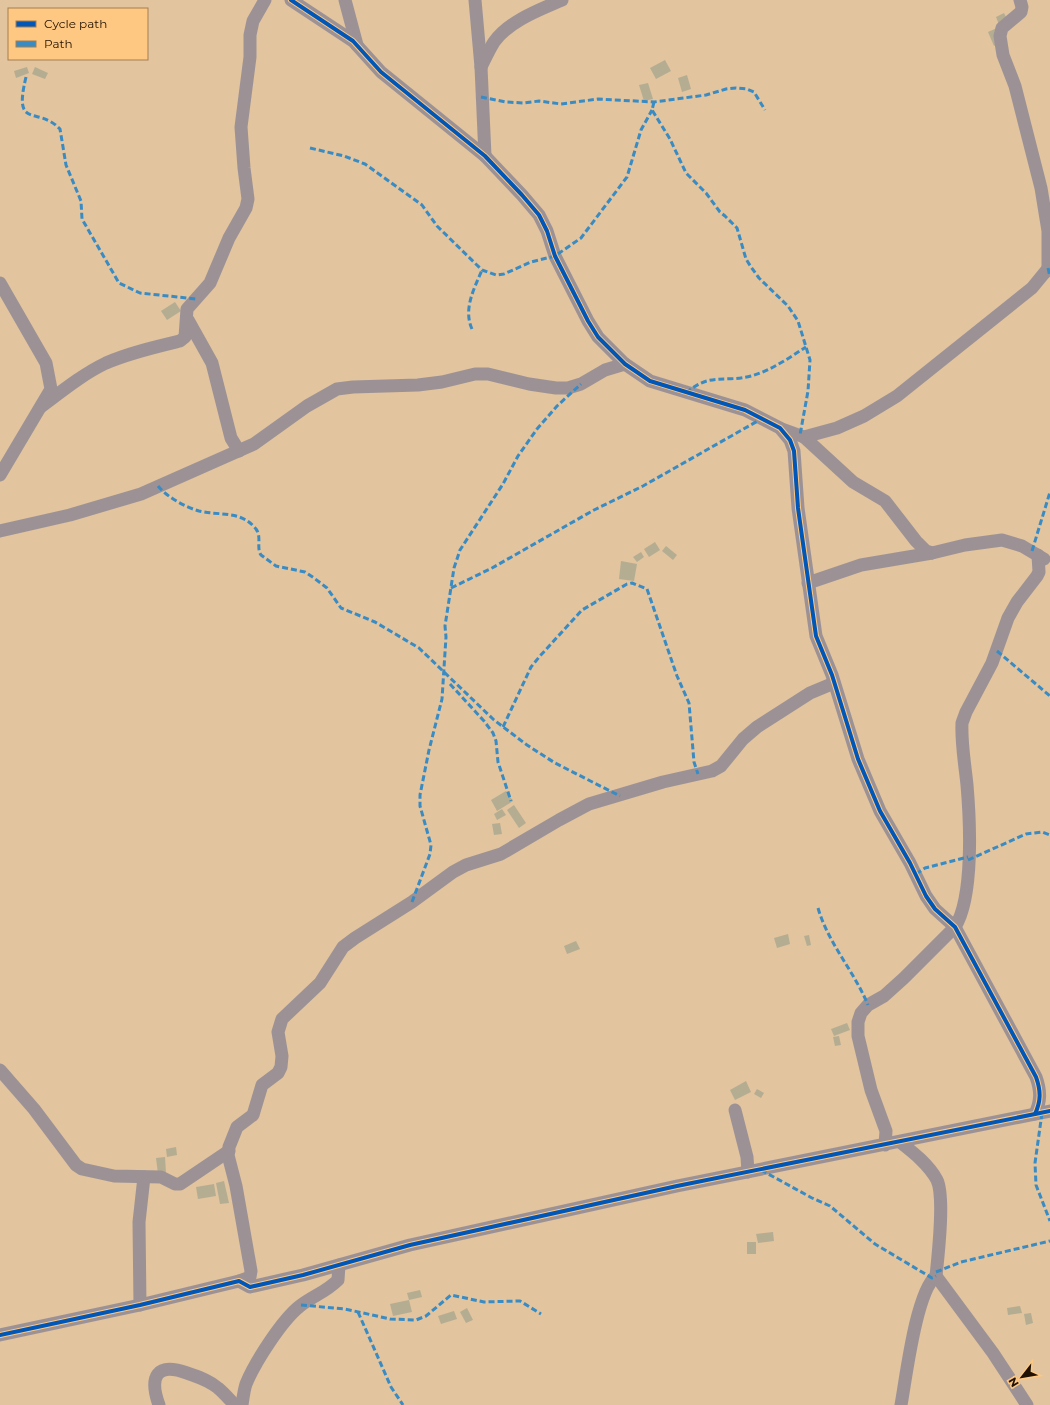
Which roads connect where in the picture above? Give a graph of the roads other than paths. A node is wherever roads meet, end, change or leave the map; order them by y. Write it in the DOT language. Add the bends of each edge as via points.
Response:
graph roads {
  1 [pos="265,0"];
  2 [pos="291,0"];
  3 [pos="345,0"];
  4 [pos="475,0"];
  5 [pos="562,0"];
  6 [pos="1020,0"];
  7 [pos="357,45"];
  8 [pos="481,67"];
  9 [pos="485,156"];
  10 [pos="1049,267"];
  11 [pos="0,283"];
  12 [pos="186,317"];
  13 [pos="625,364"];
  14 [pos="42,406"];
  15 [pos="780,428"];
  16 [pos="804,437"];
  17 [pos="239,451"];
  18 [pos="0,476"];
  19 [pos="0,531"];
  20 [pos="932,553"];
  21 [pos="808,583"];
  22 [pos="834,682"];
  23 [pos="955,927"];
  24 [pos="0,1070"];
  25 [pos="735,1110"];
  26 [pos="1046,1113"];
  27 [pos="900,1142"];
  28 [pos="885,1145"];
  29 [pos="229,1151"];
  30 [pos="748,1172"];
  31 [pos="144,1177"];
  32 [pos="338,1265"];
  33 [pos="936,1276"];
  34 [pos="239,1281"];
  35 [pos="140,1305"];
  36 [pos="0,1335"];
  37 [pos="159,1405"];
  38 [pos="235,1405"];
  39 [pos="242,1405"];
  40 [pos="901,1405"];
  41 [pos="1027,1405"];
  1 -- 12 [label="street" via="253,21 250,35 250,57 241,128 248,199 246,208 229,238 210,283 187,309"];
  2 -- 7 [label="street" via="345,34"];
  3 -- 7 [label="street"];
  4 -- 8 [label="street"];
  5 -- 8 [label="street" via="530,14 501,34"];
  6 -- 10 [label="street" via="1021,12 1002,28 1000,36 1003,55 1015,86 1041,188 1048,231"];
  7 -- 9 [label="street" via="380,72"];
  8 -- 9 [label="street"];
  9 -- 13 [label="street" via="539,215 555,256 588,321 598,337"];
  10 -- 16 [label="street" via="1032,288 897,396 864,416 837,428"];
  11 -- 14 [label="street" via="46,363 51,389"];
  12 -- 14 [label="street" via="186,334 183,340 105,364"];
  12 -- 17 [label="street" via="212,363 229,431"];
  13 -- 15 [label="street" via="650,381 745,410"];
  13 -- 17 [label="street" via="605,370 581,384 568,388 475,374 434,383 337,389 307,406 254,444"];
  14 -- 18 [label="street"];
  15 -- 16 [label="street"];
  15 -- 21 [label="street" via="790,440 794,452"];
  16 -- 20 [label="street" via="853,482 885,501 919,544"];
  17 -- 19 [label="street" via="141,494 70,515"];
  20 -- 21 [label="street" via="861,565"];
  20 -- 23 [label="street" via="1002,540 1022,546 1042,557 1038,576 1008,618 992,663 962,724 968,798 968,860 964,902"];
  21 -- 22 [label="street" via="816,636"];
  22 -- 23 [label="street" via="863,773 880,811 929,901"];
  22 -- 29 [label="street" via="810,693 753,730 742,739 721,766 712,771 678,778 589,804 502,854 466,865 453,872 412,902 348,942 320,983 282,1019 278,1032 281,1067 278,1073 262,1085 253,1115 237,1127"];
  23 -- 26 [label="street" via="1036,1077 1040,1088 1040,1103"];
  23 -- 28 [label="street" via="904,978 861,1013 858,1036 871,1090 886,1131"];
  24 -- 31 [label="street" via="80,1167 88,1172"];
  25 -- 30 [label="street" via="746,1150"];
  26 -- 27 [label="street"];
  27 -- 28 [label="street"];
  27 -- 33 [label="street" via="928,1169 939,1186"];
  28 -- 30 [label="street"];
  29 -- 31 [label="street" via="180,1184 161,1177"];
  29 -- 34 [label="street" via="250,1263 250,1277"];
  30 -- 32 [label="street" via="410,1245"];
  31 -- 35 [label="street" via="139,1222"];
  32 -- 34 [label="street" via="250,1287"];
  32 -- 39 [label="street" via="338,1280 328,1290 301,1305 286,1319 252,1371 245,1386"];
  33 -- 40 [label="street" via="925,1293 917,1322"];
  33 -- 41 [label="street" via="993,1353"];
  34 -- 35 [label="street"];
  35 -- 36 [label="street"];
  37 -- 38 [label="street" via="154,1387 155,1377 159,1372 168,1369 204,1379 218,1388"];
}
